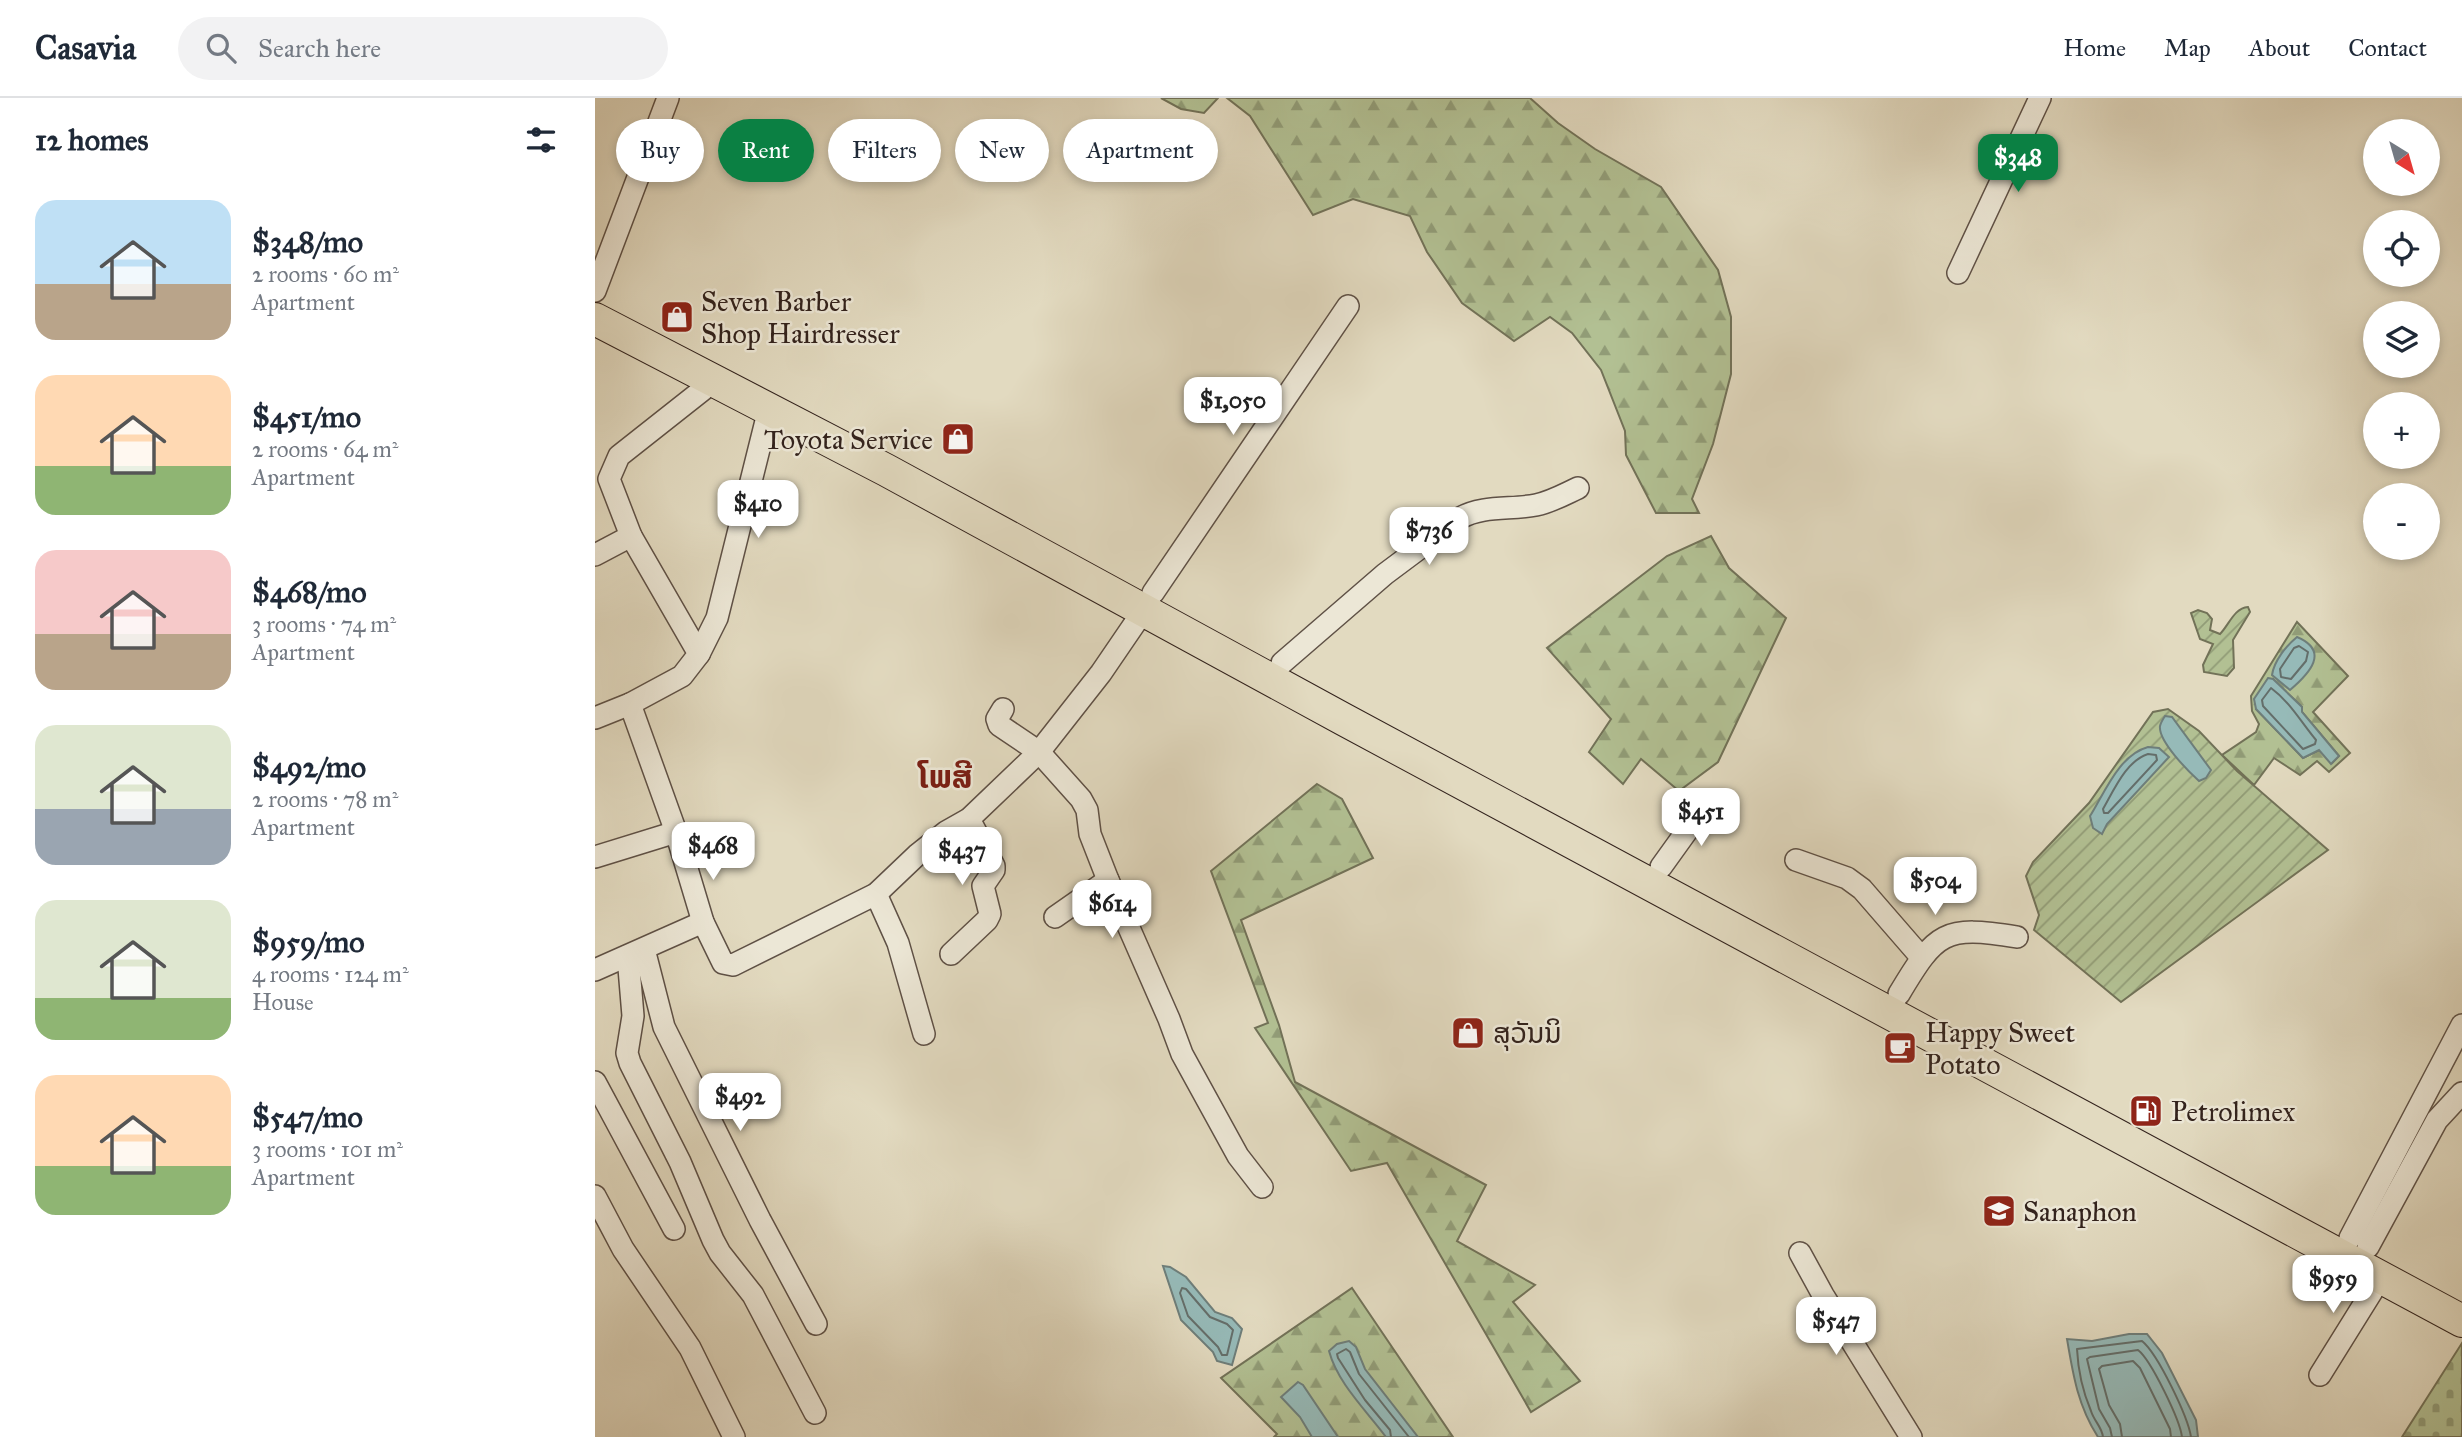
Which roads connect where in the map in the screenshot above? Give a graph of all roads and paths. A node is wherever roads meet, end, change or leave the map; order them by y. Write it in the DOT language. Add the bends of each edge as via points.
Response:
graph roads {
  1 [pos="668,98"];
  2 [pos="2041,98"];
  3 [pos="1958,273"];
  4 [pos="595,291"];
  5 [pos="595,297"];
  6 [pos="1348,306"];
  7 [pos="595,319"];
  8 [pos="714,381"];
  9 [pos="769,409"];
  10 [pos="1578,488"];
  11 [pos="631,536"];
  12 [pos="1051,549"];
  13 [pos="595,555"];
  14 [pos="1149,601"];
  15 [pos="699,654"];
  16 [pos="1282,663"];
  17 [pos="630,704"];
  18 [pos="1003,709"];
  19 [pos="595,718"];
  20 [pos="1039,752"];
  21 [pos="1707,803"];
  22 [pos="969,819"];
  23 [pos="676,832"];
  24 [pos="595,857"];
  25 [pos="1796,860"];
  26 [pos="1661,867"];
  27 [pos="1108,880"];
  28 [pos="876,894"];
  29 [pos="1055,917"];
  30 [pos="703,922"];
  31 [pos="2017,937"];
  32 [pos="636,953"];
  33 [pos="951,954"];
  34 [pos="1921,957"];
  35 [pos="595,970"];
  36 [pos="1899,994"];
  37 [pos="2462,1025"];
  38 [pos="924,1034"];
  39 [pos="595,1082"];
  40 [pos="2462,1093"];
  41 [pos="1262,1187"];
  42 [pos="595,1196"];
  43 [pos="674,1228"];
  44 [pos="2359,1242"];
  45 [pos="1800,1253"];
  46 [pos="2381,1277"];
  47 [pos="2462,1297"];
  48 [pos="2462,1321"];
  49 [pos="816,1324"];
  50 [pos="2320,1376"];
  51 [pos="815,1413"];
  52 [pos="734,1437"];
  53 [pos="1911,1437"];
  1 -- 4 [label="street"];
  2 -- 3 [label="street"];
  5 -- 12 [label="highway" via="895,453"];
  6 -- 14 [label="street"];
  7 -- 8 [label="highway"];
  8 -- 9 [label="highway"];
  8 -- 11 [label="street" via="619,456 609,479"];
  9 -- 12 [label="highway"];
  9 -- 15 [label="street" via="717,618"];
  10 -- 16 [label="street" via="1537,505 1482,510 1460,518 1385,574"];
  11 -- 13 [label="street"];
  11 -- 15 [label="street"];
  12 -- 14 [label="highway"];
  14 -- 16 [label="highway"];
  14 -- 20 [label="street" via="1101,673"];
  14 -- 46 [label="highway" via="1343,719"];
  15 -- 17 [label="street" via="682,676"];
  16 -- 26 [label="highway"];
  17 -- 19 [label="street"];
  17 -- 23 [label="street"];
  18 -- 20 [label="street" via="999,724"];
  20 -- 22 [label="street"];
  20 -- 27 [label="street" via="1087,810 1090,834"];
  21 -- 26 [label="street"];
  22 -- 28 [label="street" via="917,855"];
  22 -- 33 [label="street" via="995,870 982,887 991,914"];
  23 -- 24 [label="street"];
  23 -- 30 [label="street"];
  25 -- 34 [label="street" via="1847,878 1862,889"];
  26 -- 36 [label="highway"];
  27 -- 29 [label="street"];
  27 -- 41 [label="street" via="1182,1054 1238,1156"];
  28 -- 30 [label="street" via="733,965 723,963"];
  28 -- 38 [label="street" via="898,943"];
  30 -- 32 [label="street"];
  31 -- 34 [label="street" via="1962,932 1942,937"];
  32 -- 35 [label="street"];
  32 -- 49 [label="street" via="664,1027"];
  32 -- 51 [label="street" via="627,1053 630,1063 713,1240 753,1295"];
  34 -- 36 [label="street"];
  36 -- 44 [label="highway"];
  37 -- 44 [label="street"];
  39 -- 43 [label="street"];
  40 -- 44 [label="street" via="2437,1120"];
  42 -- 52 [label="street" via="623,1249 690,1348"];
  44 -- 47 [label="highway"];
  45 -- 53 [label="street"];
  46 -- 48 [label="highway"];
  46 -- 50 [label="street"];
}
